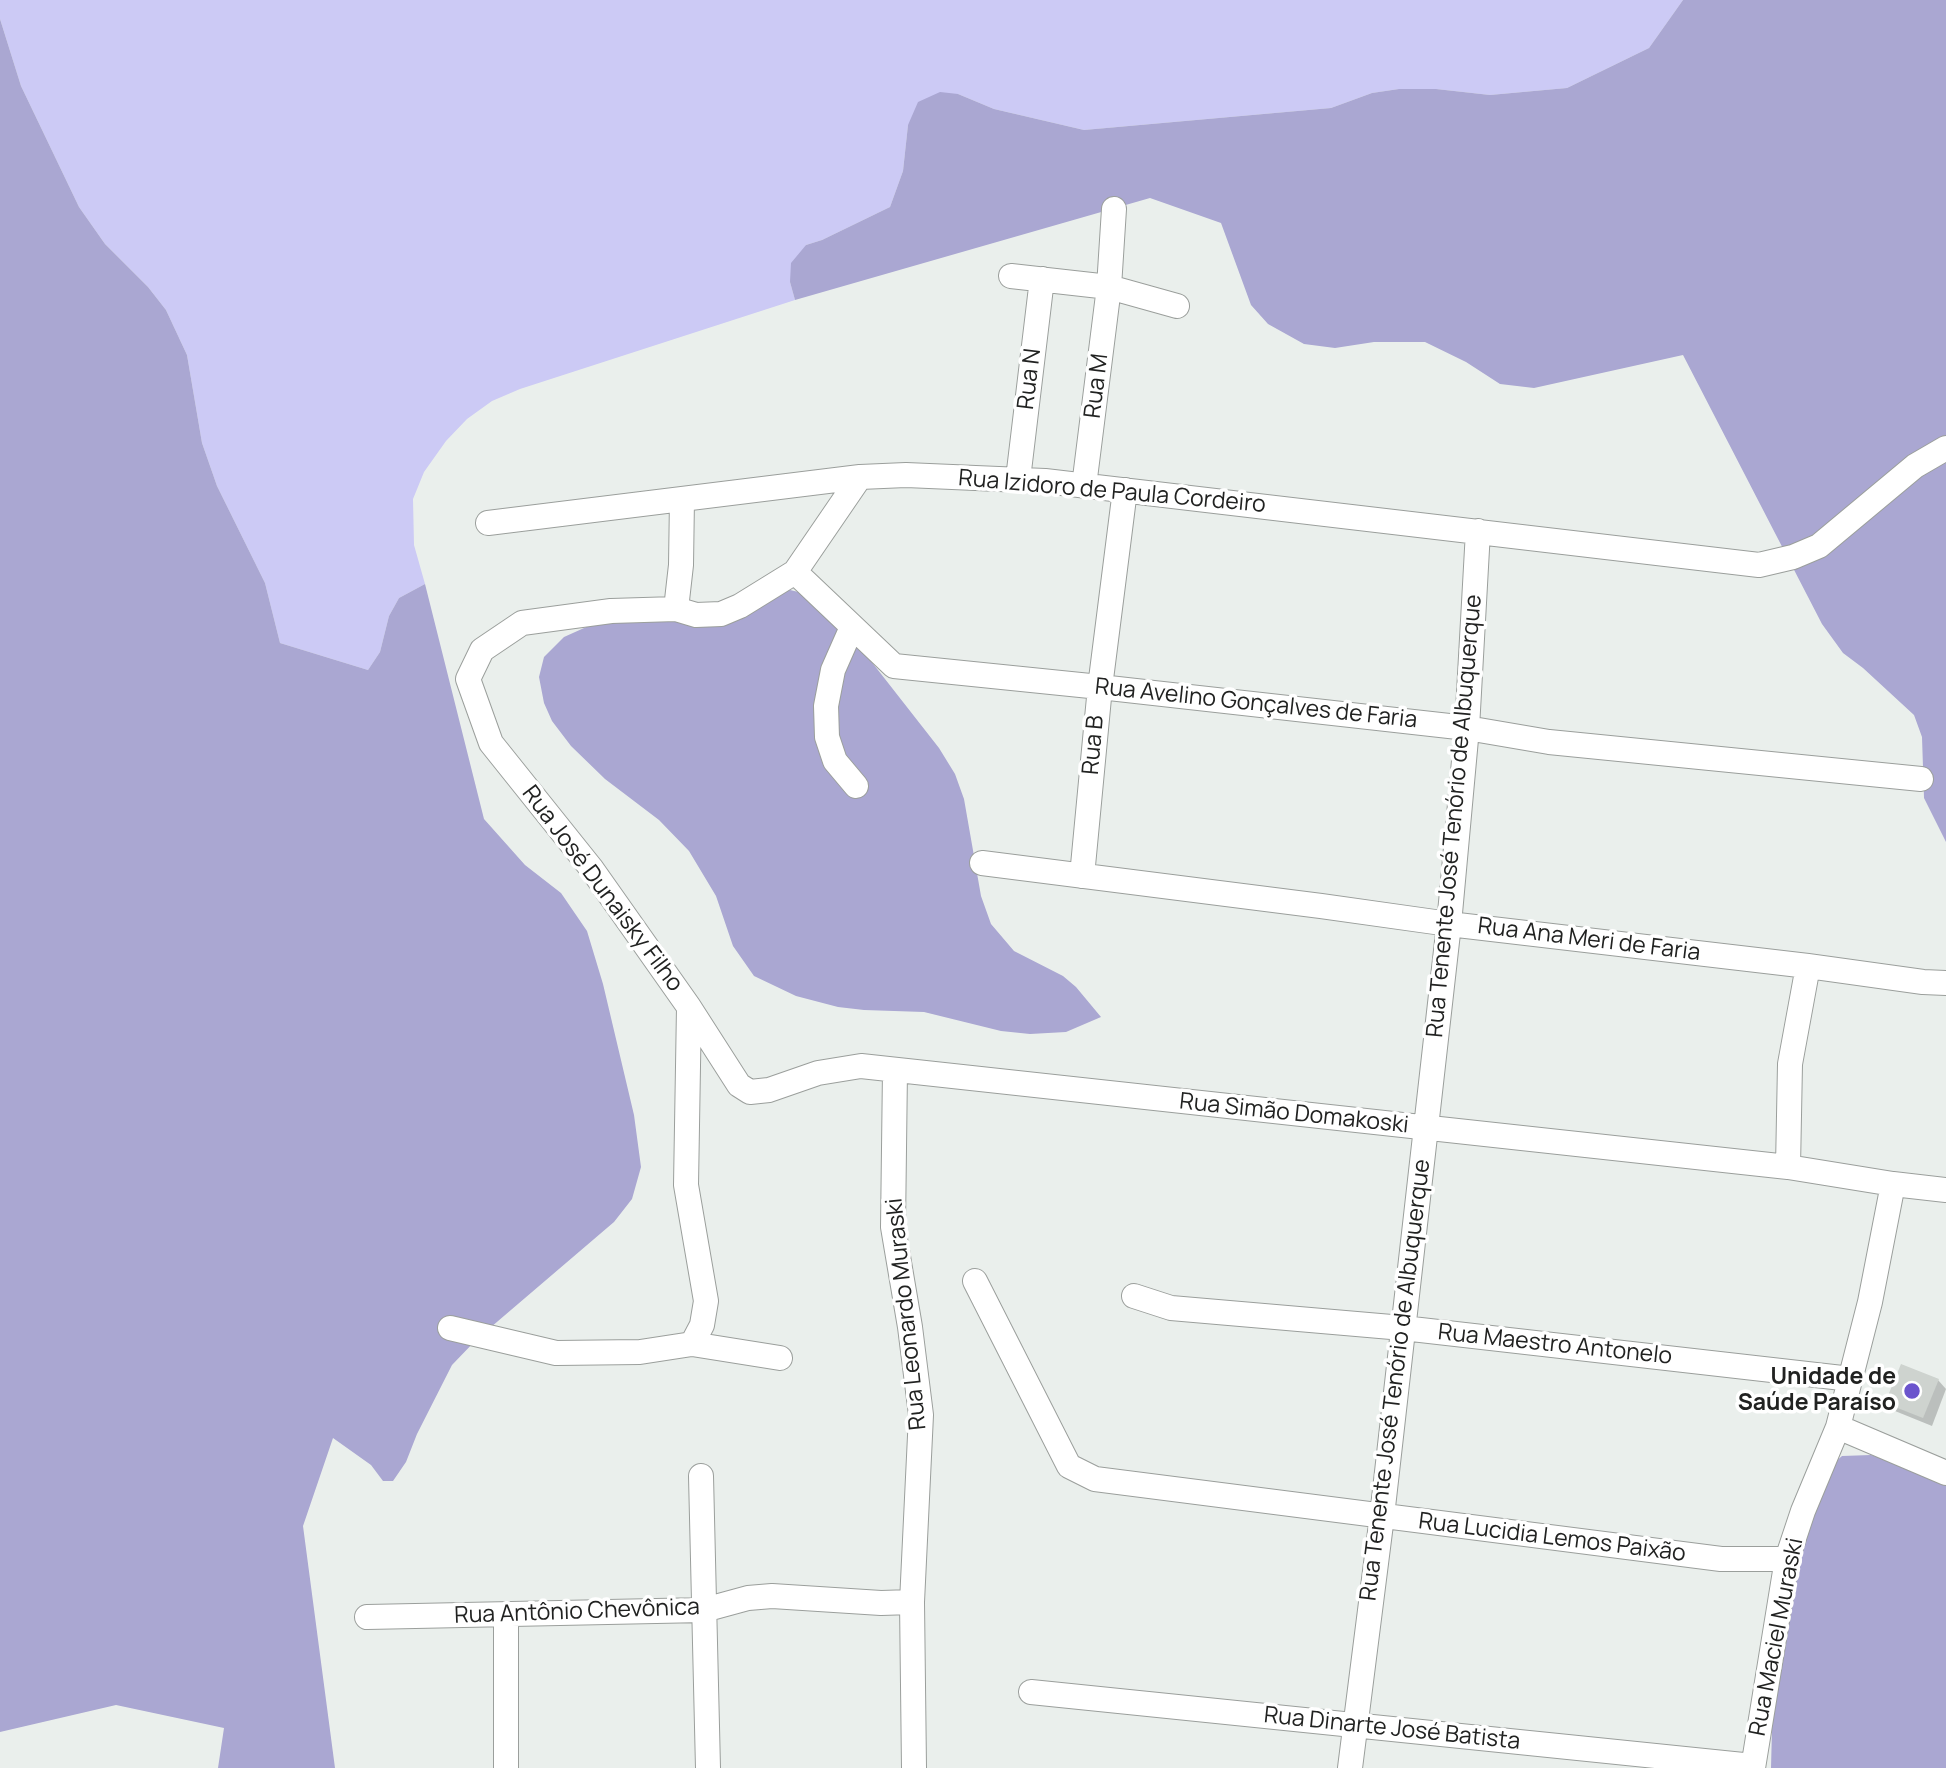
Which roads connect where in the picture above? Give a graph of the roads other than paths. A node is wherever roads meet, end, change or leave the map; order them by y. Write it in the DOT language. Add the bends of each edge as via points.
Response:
graph roads {
  1 [pos="1114,209"];
  2 [pos="1011,276"];
  3 [pos="1042,279"];
  4 [pos="1109,287"];
  5 [pos="1177,306"];
  6 [pos="1946,448"];
  7 [pos="860,477"];
  8 [pos="1018,479"];
  9 [pos="1084,486"];
  10 [pos="1125,490"];
  11 [pos="682,499"];
  12 [pos="488,523"];
  13 [pos="1478,531"];
  14 [pos="795,572"];
  15 [pos="676,609"];
  16 [pos="852,627"];
  17 [pos="1100,687"];
  18 [pos="1467,728"];
  19 [pos="1921,779"];
  20 [pos="856,786"];
  21 [pos="982,863"];
  22 [pos="1082,876"];
  23 [pos="1449,925"];
  24 [pos="1808,966"];
  25 [pos="1946,983"];
  26 [pos="689,1007"];
  27 [pos="895,1070"];
  28 [pos="1425,1128"];
  29 [pos="1788,1167"];
  30 [pos="1893,1184"];
  31 [pos="1946,1190"];
  32 [pos="975,1281"];
  33 [pos="1135,1296"];
  34 [pos="450,1328"];
  35 [pos="1403,1328"];
  36 [pos="692,1344"];
  37 [pos="780,1358"];
  38 [pos="1851,1379"];
  39 [pos="1838,1427"];
  40 [pos="1946,1473"];
  41 [pos="701,1476"];
  42 [pos="1382,1516"];
  43 [pos="1787,1559"];
  44 [pos="912,1602"];
  45 [pos="704,1610"];
  46 [pos="506,1615"];
  47 [pos="367,1617"];
  48 [pos="1031,1692"];
  49 [pos="1355,1726"];
  50 [pos="1753,1767"];
  51 [pos="506,1768"];
  52 [pos="708,1768"];
  53 [pos="914,1768"];
  54 [pos="1350,1768"];
  1 -- 4 [label="street, Rua M"];
  2 -- 3 [label="street"];
  3 -- 4 [label="street"];
  3 -- 8 [label="street, Rua N"];
  4 -- 5 [label="street"];
  4 -- 9 [label="street, Rua M"];
  6 -- 13 [label="street, Rua Izidoro de Paula Cordeiro" via="1915,466 1819,545 1759,565"];
  7 -- 8 [label="street, Rua Izidoro de Paula Cordeiro"];
  7 -- 11 [label="street, Rua Izidoro de Paula Cordeiro"];
  7 -- 14 [label="street"];
  8 -- 9 [label="street, Rua Izidoro de Paula Cordeiro"];
  9 -- 10 [label="street, Rua Izidoro de Paula Cordeiro"];
  10 -- 13 [label="street, Rua Izidoro de Paula Cordeiro"];
  10 -- 17 [label="street, Rua B"];
  11 -- 12 [label="street, Rua Izidoro de Paula Cordeiro"];
  11 -- 15 [label="street"];
  13 -- 18 [label="street, Rua Tenente José Tenório de Albuquerque"];
  14 -- 15 [label="street, Rua José Dunaisky Filho" via="721,614 696,615"];
  14 -- 16 [label="street, Rua Avelino Gonçalves de Faria"];
  15 -- 26 [label="street, Rua José Dunaisky Filho" via="611,611 522,623 482,650 468,680 491,743 591,868"];
  16 -- 17 [label="street, Rua Avelino Gonçalves de Faria" via="894,666"];
  16 -- 20 [label="street" via="833,670 826,706 827,737 835,761"];
  17 -- 18 [label="street, Rua Avelino Gonçalves de Faria"];
  17 -- 22 [label="street, Rua B"];
  18 -- 19 [label="street, Rua Avelino Gonçalves de Faria" via="1549,741"];
  18 -- 23 [label="street, Rua Tenente José Tenório de Albuquerque"];
  21 -- 22 [label="street, Rua Ana Meri de Faria"];
  22 -- 23 [label="street, Rua Ana Meri de Faria"];
  23 -- 24 [label="street, Rua Ana Meri de Faria"];
  23 -- 28 [label="street, Rua Tenente José Tenório de Albuquerque"];
  24 -- 25 [label="street, Rua Ana Meri de Faria"];
  24 -- 29 [label="street" via="1790,1064"];
  26 -- 27 [label="street, Rua Simão Domakoski" via="739,1085 750,1092 861,1066"];
  26 -- 36 [label="street, Rua José Dunaisky Filho" via="686,1185 706,1301 702,1325"];
  27 -- 28 [label="street, Rua Simão Domakoski"];
  27 -- 44 [label="street, Rua Leonardo Muraski" via="893,1227 921,1415"];
  28 -- 29 [label="street, Rua Simão Domakoski"];
  28 -- 35 [label="street, Rua Tenente José Tenório de Albuquerque"];
  29 -- 30 [label="street, Rua Simão Domakoski"];
  30 -- 31 [label="street, Rua Simão Domakoski"];
  30 -- 38 [label="street, Rua Maciel Muraski"];
  32 -- 42 [label="street, Rua Lucidia Lemos Paixão" via="1069,1466 1096,1479"];
  33 -- 35 [label="street, Rua Maestro Antonelo" via="1171,1308"];
  34 -- 36 [label="street" via="556,1353 640,1352"];
  35 -- 38 [label="street, Rua Maestro Antonelo"];
  35 -- 42 [label="street, Rua Tenente José Tenório de Albuquerque"];
  36 -- 37 [label="street"];
  38 -- 39 [label="street, Rua Maciel Muraski"];
  39 -- 40 [label="street"];
  39 -- 43 [label="street, Rua Maciel Muraski"];
  41 -- 45 [label="street"];
  42 -- 43 [label="street, Rua Lucidia Lemos Paixão" via="1721,1559"];
  42 -- 49 [label="street, Rua Tenente José Tenório de Albuquerque"];
  43 -- 50 [label="street, Rua Maciel Muraski"];
  44 -- 45 [label="street, Rua Antônio Chevônica" via="772,1595"];
  44 -- 53 [label="street, Rua Leonardo Muraski"];
  45 -- 46 [label="street, Rua Antônio Chevônica"];
  45 -- 52 [label="street"];
  46 -- 47 [label="street, Rua Antônio Chevônica"];
  46 -- 51 [label="street"];
  48 -- 49 [label="street, Rua Dinarte José Batista"];
  49 -- 50 [label="street, Rua Dinarte José Batista"];
  49 -- 54 [label="street, Rua Tenente José Tenório de Albuquerque"];
}
